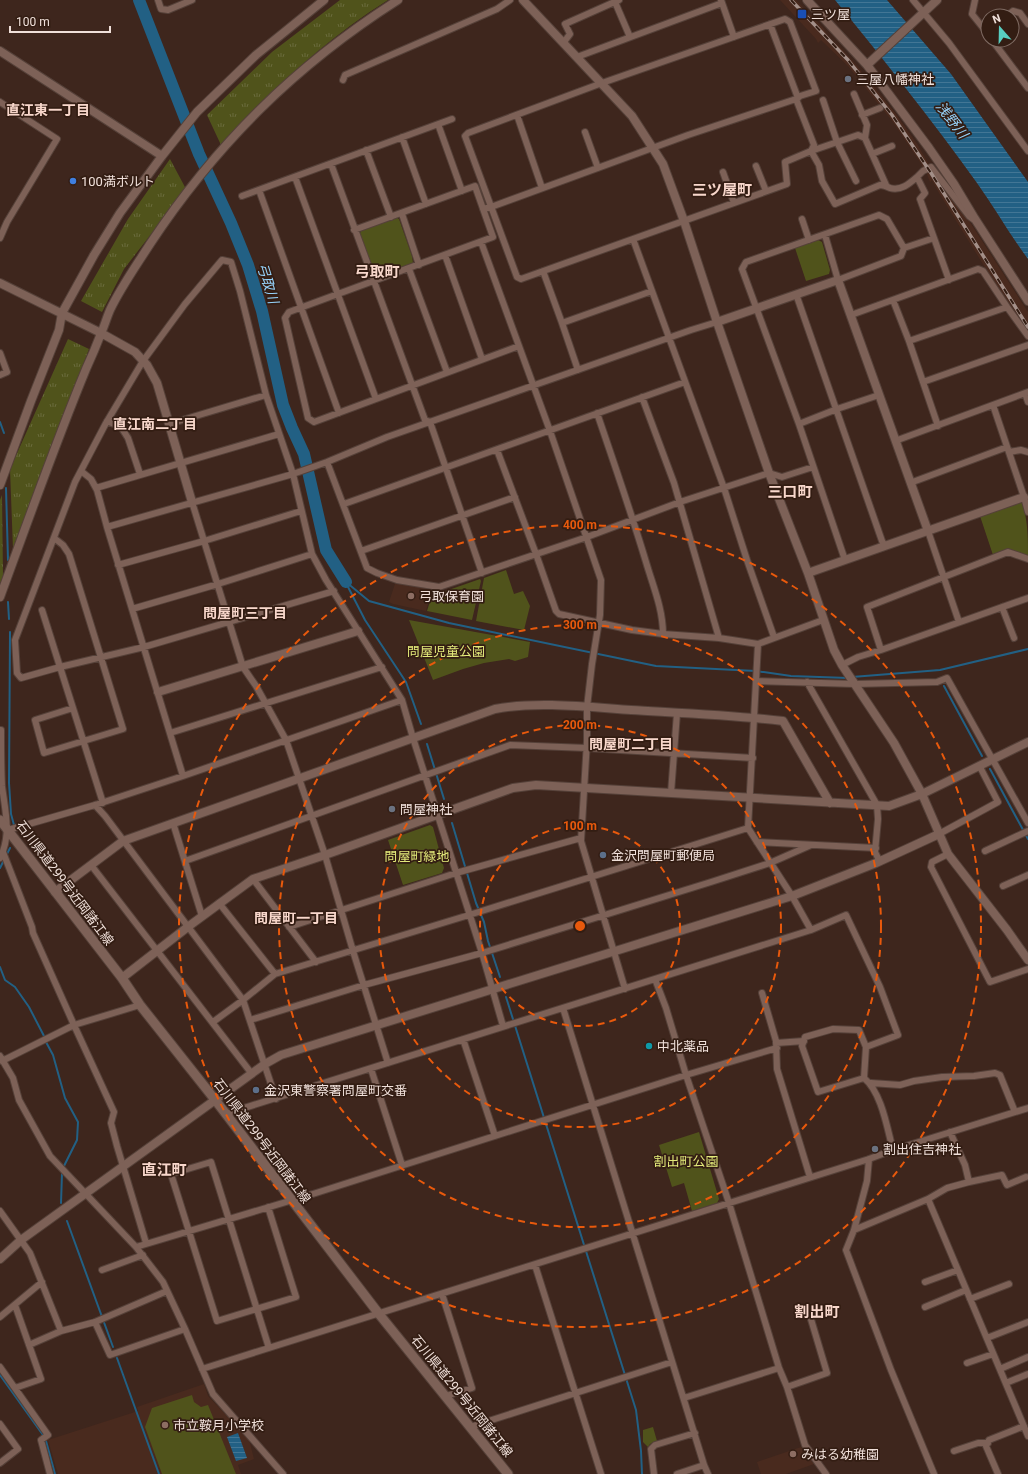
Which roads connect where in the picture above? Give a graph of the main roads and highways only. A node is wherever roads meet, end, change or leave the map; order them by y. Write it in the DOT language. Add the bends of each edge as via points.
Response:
graph roads {
  1 [pos="0,820"];
  2 [pos="508,1474"];
  1 -- 2 [label="main road, 石川県道299号近岡諸江線" via="379,1314"];
}
